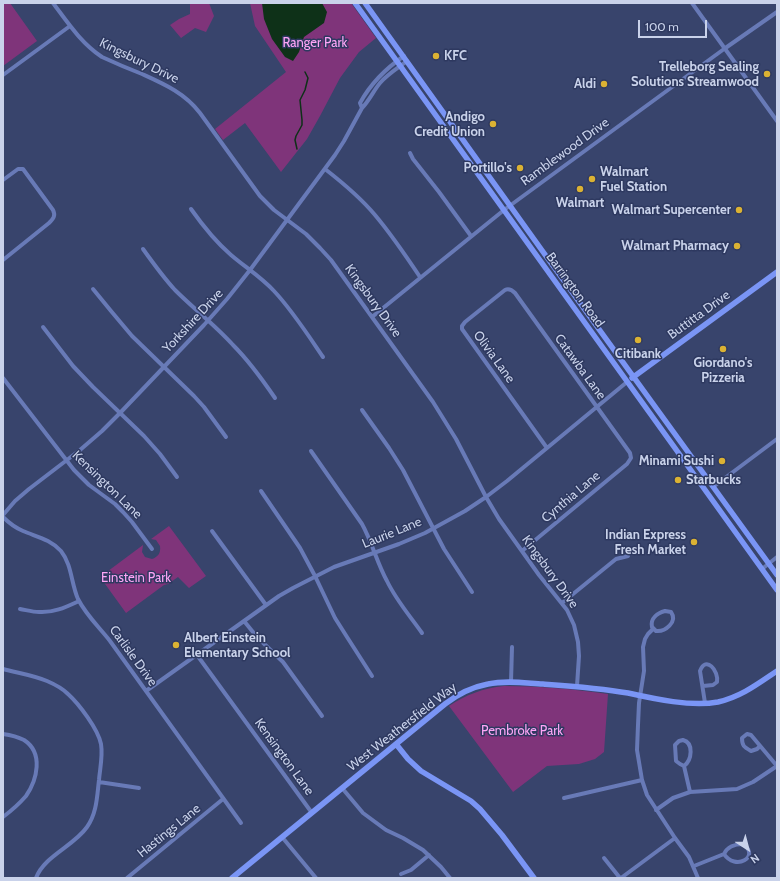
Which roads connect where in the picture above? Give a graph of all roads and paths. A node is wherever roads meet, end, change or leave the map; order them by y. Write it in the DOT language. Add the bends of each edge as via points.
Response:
graph roads {
  1 [pos="53,3"];
  2 [pos="355,3"];
  3 [pos="365,3"];
  4 [pos="692,3"];
  5 [pos="777,12"];
  6 [pos="70,26"];
  7 [pos="724,49"];
  8 [pos="405,59"];
  9 [pos="398,63"];
  10 [pos="3,75"];
  11 [pos="777,121"];
  12 [pos="410,153"];
  13 [pos="325,169"];
  14 [pos="3,180"];
  15 [pos="510,205"];
  16 [pos="191,209"];
  17 [pos="504,210"];
  18 [pos="287,220"];
  19 [pos="471,236"];
  20 [pos="142,249"];
  21 [pos="3,260"];
  22 [pos="250,270"];
  23 [pos="777,272"];
  24 [pos="420,277"];
  25 [pos="93,289"];
  26 [pos="510,289"];
  27 [pos="372,317"];
  28 [pos="208,320"];
  29 [pos="43,327"];
  30 [pos="323,357"];
  31 [pos="164,367"];
  32 [pos="634,376"];
  33 [pos="3,378"];
  34 [pos="627,382"];
  35 [pos="275,398"];
  36 [pos="597,407"];
  37 [pos="362,410"];
  38 [pos="120,413"];
  39 [pos="226,437"];
  40 [pos="777,439"];
  41 [pos="547,448"];
  42 [pos="311,451"];
  43 [pos="631,458"];
  44 [pos="66,460"];
  45 [pos="177,477"];
  46 [pos="713,486"];
  47 [pos="261,491"];
  48 [pos="486,497"];
  49 [pos="3,516"];
  50 [pos="433,529"];
  51 [pos="212,531"];
  52 [pos="152,549"];
  53 [pos="522,551"];
  54 [pos="375,552"];
  55 [pos="628,556"];
  56 [pos="777,557"];
  57 [pos="769,564"];
  58 [pos="762,569"];
  59 [pos="777,575"];
  60 [pos="315,576"];
  61 [pos="777,590"];
  62 [pos="472,592"];
  63 [pos="79,601"];
  64 [pos="562,603"];
  65 [pos="266,605"];
  66 [pos="20,609"];
  67 [pos="244,621"];
  68 [pos="653,629"];
  69 [pos="422,633"];
  70 [pos="512,647"];
  71 [pos="197,655"];
  72 [pos="3,669"];
  73 [pos="777,670"];
  74 [pos="372,676"];
  75 [pos="511,682"];
  76 [pos="577,686"];
  77 [pos="703,686"];
  78 [pos="146,691"];
  79 [pos="640,696"];
  80 [pos="705,703"];
  81 [pos="322,716"];
  82 [pos="3,734"];
  83 [pos="396,744"];
  84 [pos="760,746"];
  85 [pos="684,766"];
  86 [pos="777,766"];
  87 [pos="642,780"];
  88 [pos="98,782"];
  89 [pos="139,788"];
  90 [pos="342,788"];
  91 [pos="690,792"];
  92 [pos="564,798"];
  93 [pos="223,799"];
  94 [pos="656,810"];
  95 [pos="312,813"];
  96 [pos="3,817"];
  97 [pos="241,823"];
  98 [pos="282,837"];
  99 [pos="675,838"];
  100 [pos="724,854"];
  101 [pos="429,855"];
  102 [pos="604,858"];
  103 [pos="694,866"];
  104 [pos="401,874"];
  105 [pos="36,878"];
  106 [pos="127,878"];
  107 [pos="232,878"];
  108 [pos="316,878"];
  109 [pos="450,878"];
  110 [pos="534,878"];
  111 [pos="620,878"];
  112 [pos="698,878"];
  1 -- 6 [label="street, Kingsbury Drive"];
  2 -- 9 [label="main road, Barrington Road"];
  3 -- 8 [label="main road, Barrington Road"];
  4 -- 7 [label="street"];
  5 -- 7 [label="street, Ramblewood Drive"];
  6 -- 10 [label="street"];
  6 -- 18 [label="street, Kingsbury Drive" via="86,45 102,56 162,83 186,98 200,113 255,191"];
  7 -- 11 [label="street"];
  7 -- 15 [label="street, Ramblewood Drive"];
  8 -- 9 [label="street, Yorkshire Drive"];
  8 -- 15 [label="main road, Barrington Road"];
  9 -- 13 [label="street, Yorkshire Drive" via="385,70 373,82 360,103 362,108 344,141"];
  9 -- 17 [label="main road, Barrington Road"];
  12 -- 19 [label="street"];
  13 -- 18 [label="street, Yorkshire Drive"];
  13 -- 24 [label="street" via="374,214"];
  14 -- 21 [label="street" via="18,169 25,171 53,210 54,216 49,223"];
  15 -- 17 [label="street, Ramblewood Drive"];
  15 -- 32 [label="main road, Barrington Road"];
  16 -- 22 [label="street" via="218,243"];
  17 -- 19 [label="street, Ramblewood Drive"];
  17 -- 34 [label="main road, Barrington Road"];
  18 -- 22 [label="street, Yorkshire Drive"];
  18 -- 27 [label="street, Kingsbury Drive" via="326,254"];
  19 -- 24 [label="street, Ramblewood Drive"];
  20 -- 28 [label="street" via="175,289"];
  22 -- 28 [label="street, Yorkshire Drive"];
  22 -- 30 [label="street" via="277,294"];
  23 -- 32 [label="main road, Buttitta Drive"];
  24 -- 27 [label="street, Ramblewood Drive"];
  25 -- 31 [label="street" via="128,332"];
  26 -- 36 [label="street, Catawba Lane"];
  26 -- 41 [label="street, Olivia Lane" via="505,290 465,322 462,329"];
  27 -- 48 [label="street, Kingsbury Drive" via="445,420"];
  28 -- 31 [label="street, Yorkshire Drive"];
  28 -- 35 [label="street" via="241,354"];
  29 -- 38 [label="street" via="73,366"];
  31 -- 38 [label="street, Yorkshire Drive"];
  31 -- 39 [label="street" via="204,407"];
  32 -- 34 [label="main road, Laurie Lane"];
  32 -- 46 [label="main road, Barrington Road"];
  33 -- 44 [label="street, Kensington Lane"];
  34 -- 36 [label="street, Laurie Lane"];
  34 -- 58 [label="main road, Barrington Road"];
  36 -- 41 [label="street, Laurie Lane"];
  36 -- 43 [label="street, Catawba Lane"];
  37 -- 50 [label="street" via="403,470"];
  38 -- 44 [label="street, Yorkshire Drive"];
  38 -- 45 [label="street" via="152,445"];
  40 -- 46 [label="street"];
  41 -- 48 [label="street, Laurie Lane"];
  42 -- 54 [label="street" via="362,524"];
  43 -- 53 [label="street, Cynthia Lane"];
  44 -- 49 [label="street, Yorkshire Drive" via="29,489"];
  44 -- 52 [label="street, Kensington Lane" via="84,480 123,512"];
  46 -- 57 [label="main road, Barrington Road"];
  47 -- 60 [label="street" via="297,542"];
  48 -- 50 [label="street, Laurie Lane"];
  48 -- 53 [label="street, Kingsbury Drive"];
  49 -- 63 [label="street, Carlisle Drive" via="20,530 46,539 60,550 68,562"];
  50 -- 54 [label="street, Laurie Lane"];
  50 -- 62 [label="street"];
  51 -- 65 [label="street"];
  53 -- 64 [label="street, Kingsbury Drive"];
  54 -- 60 [label="street, Laurie Lane"];
  54 -- 69 [label="street" via="390,588"];
  55 -- 64 [label="street" via="616,559"];
  56 -- 57 [label="street"];
  57 -- 58 [label="street"];
  57 -- 59 [label="main road, Barrington Road"];
  58 -- 61 [label="main road, Barrington Road"];
  60 -- 65 [label="street, Laurie Lane"];
  60 -- 74 [label="street" via="343,631"];
  63 -- 66 [label="street" via="54,611"];
  63 -- 78 [label="street, Carlisle Drive"];
  64 -- 76 [label="street, Kingsbury Drive" via="576,630 579,656"];
  65 -- 67 [label="street, Laurie Lane"];
  67 -- 71 [label="street, Laurie Lane"];
  67 -- 81 [label="street" via="283,662"];
  68 -- 68 [label="street" via="659,631 672,623 674,620 671,612 665,611 653,618"];
  68 -- 79 [label="street" via="645,639 643,647 644,671"];
  70 -- 75 [label="street"];
  71 -- 78 [label="street, Laurie Lane"];
  71 -- 95 [label="street, Kensington Lane"];
  72 -- 88 [label="street" via="47,681 62,689 75,701 100,738 102,757"];
  73 -- 80 [label="main road, West Weathersfield Way" via="736,696"];
  75 -- 76 [label="main road, West Weathersfield Way"];
  75 -- 83 [label="main road, West Weathersfield Way" via="489,684 460,694"];
  76 -- 79 [label="main road, West Weathersfield Way"];
  77 -- 77 [label="street" via="717,682 717,676 710,665 706,665 700,671"];
  77 -- 80 [label="street"];
  78 -- 93 [label="street, Carlisle Drive"];
  79 -- 80 [label="main road, West Weathersfield Way"];
  79 -- 87 [label="street" via="637,750"];
  82 -- 96 [label="street" via="26,742 33,750 37,764 27,793 18,805"];
  83 -- 90 [label="main road, West Weathersfield Way"];
  83 -- 110 [label="main road" via="422,771 480,809"];
  84 -- 84 [label="street" via="751,735 746,734 742,738 745,748 751,751 757,750"];
  84 -- 86 [label="street"];
  85 -- 85 [label="street" via="690,757 690,744 683,740 676,745 676,761"];
  85 -- 91 [label="street"];
  86 -- 91 [label="street" via="753,782 736,789"];
  87 -- 92 [label="street"];
  87 -- 94 [label="street"];
  88 -- 89 [label="street"];
  88 -- 105 [label="street" via="94,814 88,826 44,865"];
  90 -- 95 [label="main road, West Weathersfield Way"];
  90 -- 101 [label="street" via="363,813"];
  91 -- 94 [label="street" via="673,798"];
  93 -- 97 [label="street, Carlisle Drive"];
  93 -- 106 [label="street, Hastings Lane"];
  94 -- 99 [label="street"];
  95 -- 98 [label="main road, West Weathersfield Way"];
  98 -- 107 [label="main road, West Weathersfield Way"];
  98 -- 108 [label="street"];
  99 -- 103 [label="street"];
  99 -- 111 [label="street"];
  100 -- 100 [label="street" via="731,861 746,860 749,854 748,849 742,844 734,845"];
  100 -- 103 [label="street"];
  101 -- 104 [label="street" via="411,870"];
  101 -- 109 [label="street"];
  102 -- 111 [label="street"];
  103 -- 112 [label="street"];
}
